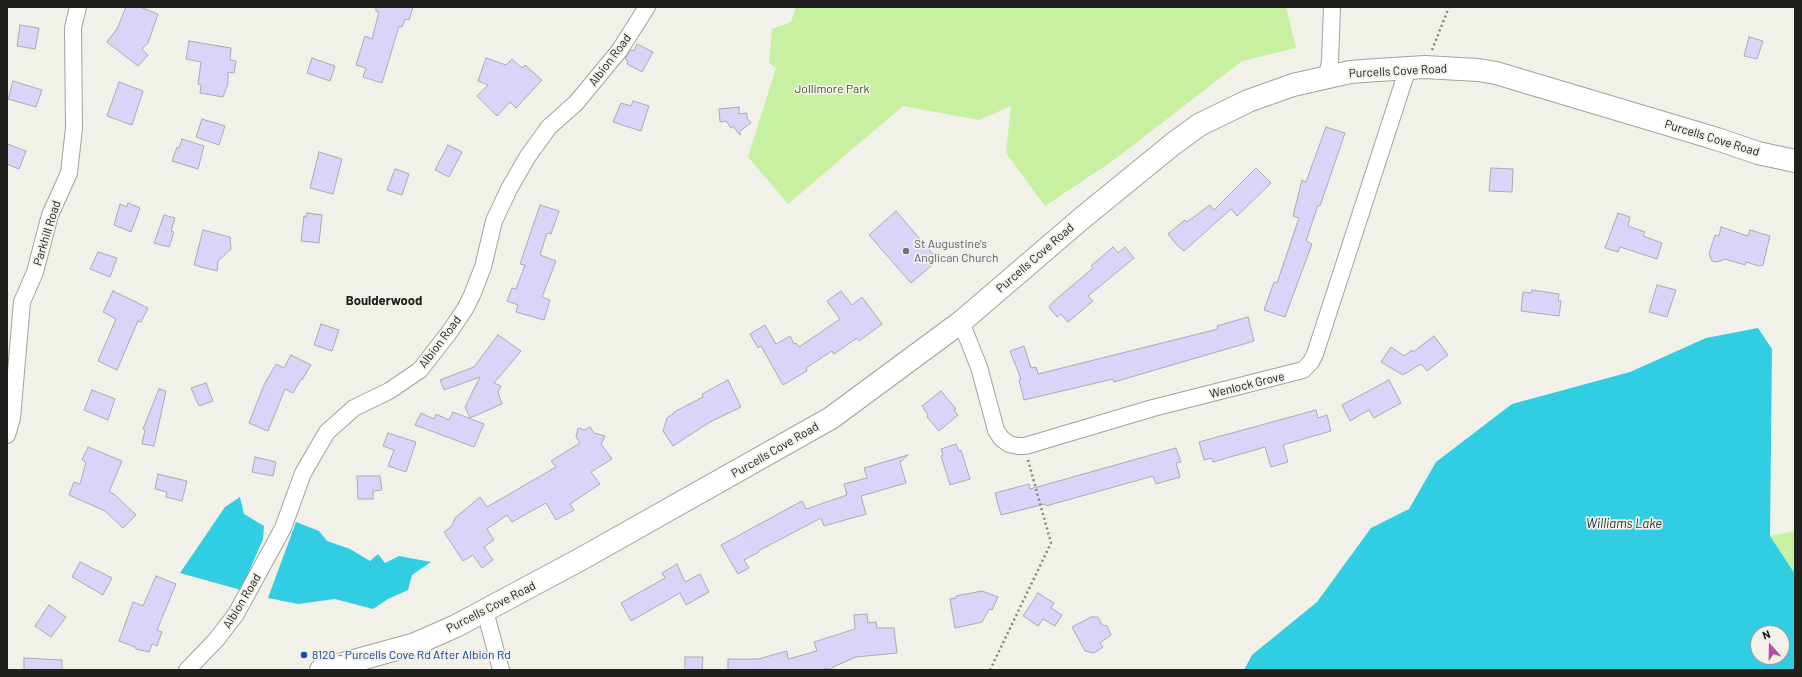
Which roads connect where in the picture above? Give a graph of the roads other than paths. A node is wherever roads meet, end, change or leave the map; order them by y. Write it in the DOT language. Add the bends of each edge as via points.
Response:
graph roads {
  1 [pos="78,7"];
  2 [pos="648,7"];
  3 [pos="1332,7"];
  4 [pos="1416,68"];
  5 [pos="1328,77"];
  6 [pos="1795,161"];
  7 [pos="961,322"];
  8 [pos="7,435"];
  9 [pos="485,611"];
  10 [pos="187,670"];
  11 [pos="321,670"];
  12 [pos="501,670"];
  1 -- 8 [label="street, Parkhill Road" via="73,28 74,128 69,173 50,215 35,272 22,302 12,418"];
  2 -- 10 [label="street, Albion Road" via="619,51 576,103 549,127 528,156 500,205 484,267 472,295 448,334 420,370 389,391 354,408 327,432 303,473 283,528 236,614 216,640"];
  3 -- 5 [label="street"];
  4 -- 5 [label="main road, Purcells Cove Road" via="1350,72"];
  4 -- 6 [label="main road, Purcells Cove Road" via="1496,73 1758,153"];
  4 -- 7 [label="street, Wenlock Grove" via="1319,343 1310,364 1298,372 1153,408 1025,446 1009,444 996,430 979,367"];
  5 -- 7 [label="main road, Purcells Cove Road" via="1293,85 1248,101 1199,125 1147,164"];
  7 -- 9 [label="main road, Purcells Cove Road" via="831,418"];
  9 -- 11 [label="main road, Purcells Cove Road" via="415,644"];
  9 -- 12 [label="street"];
}
